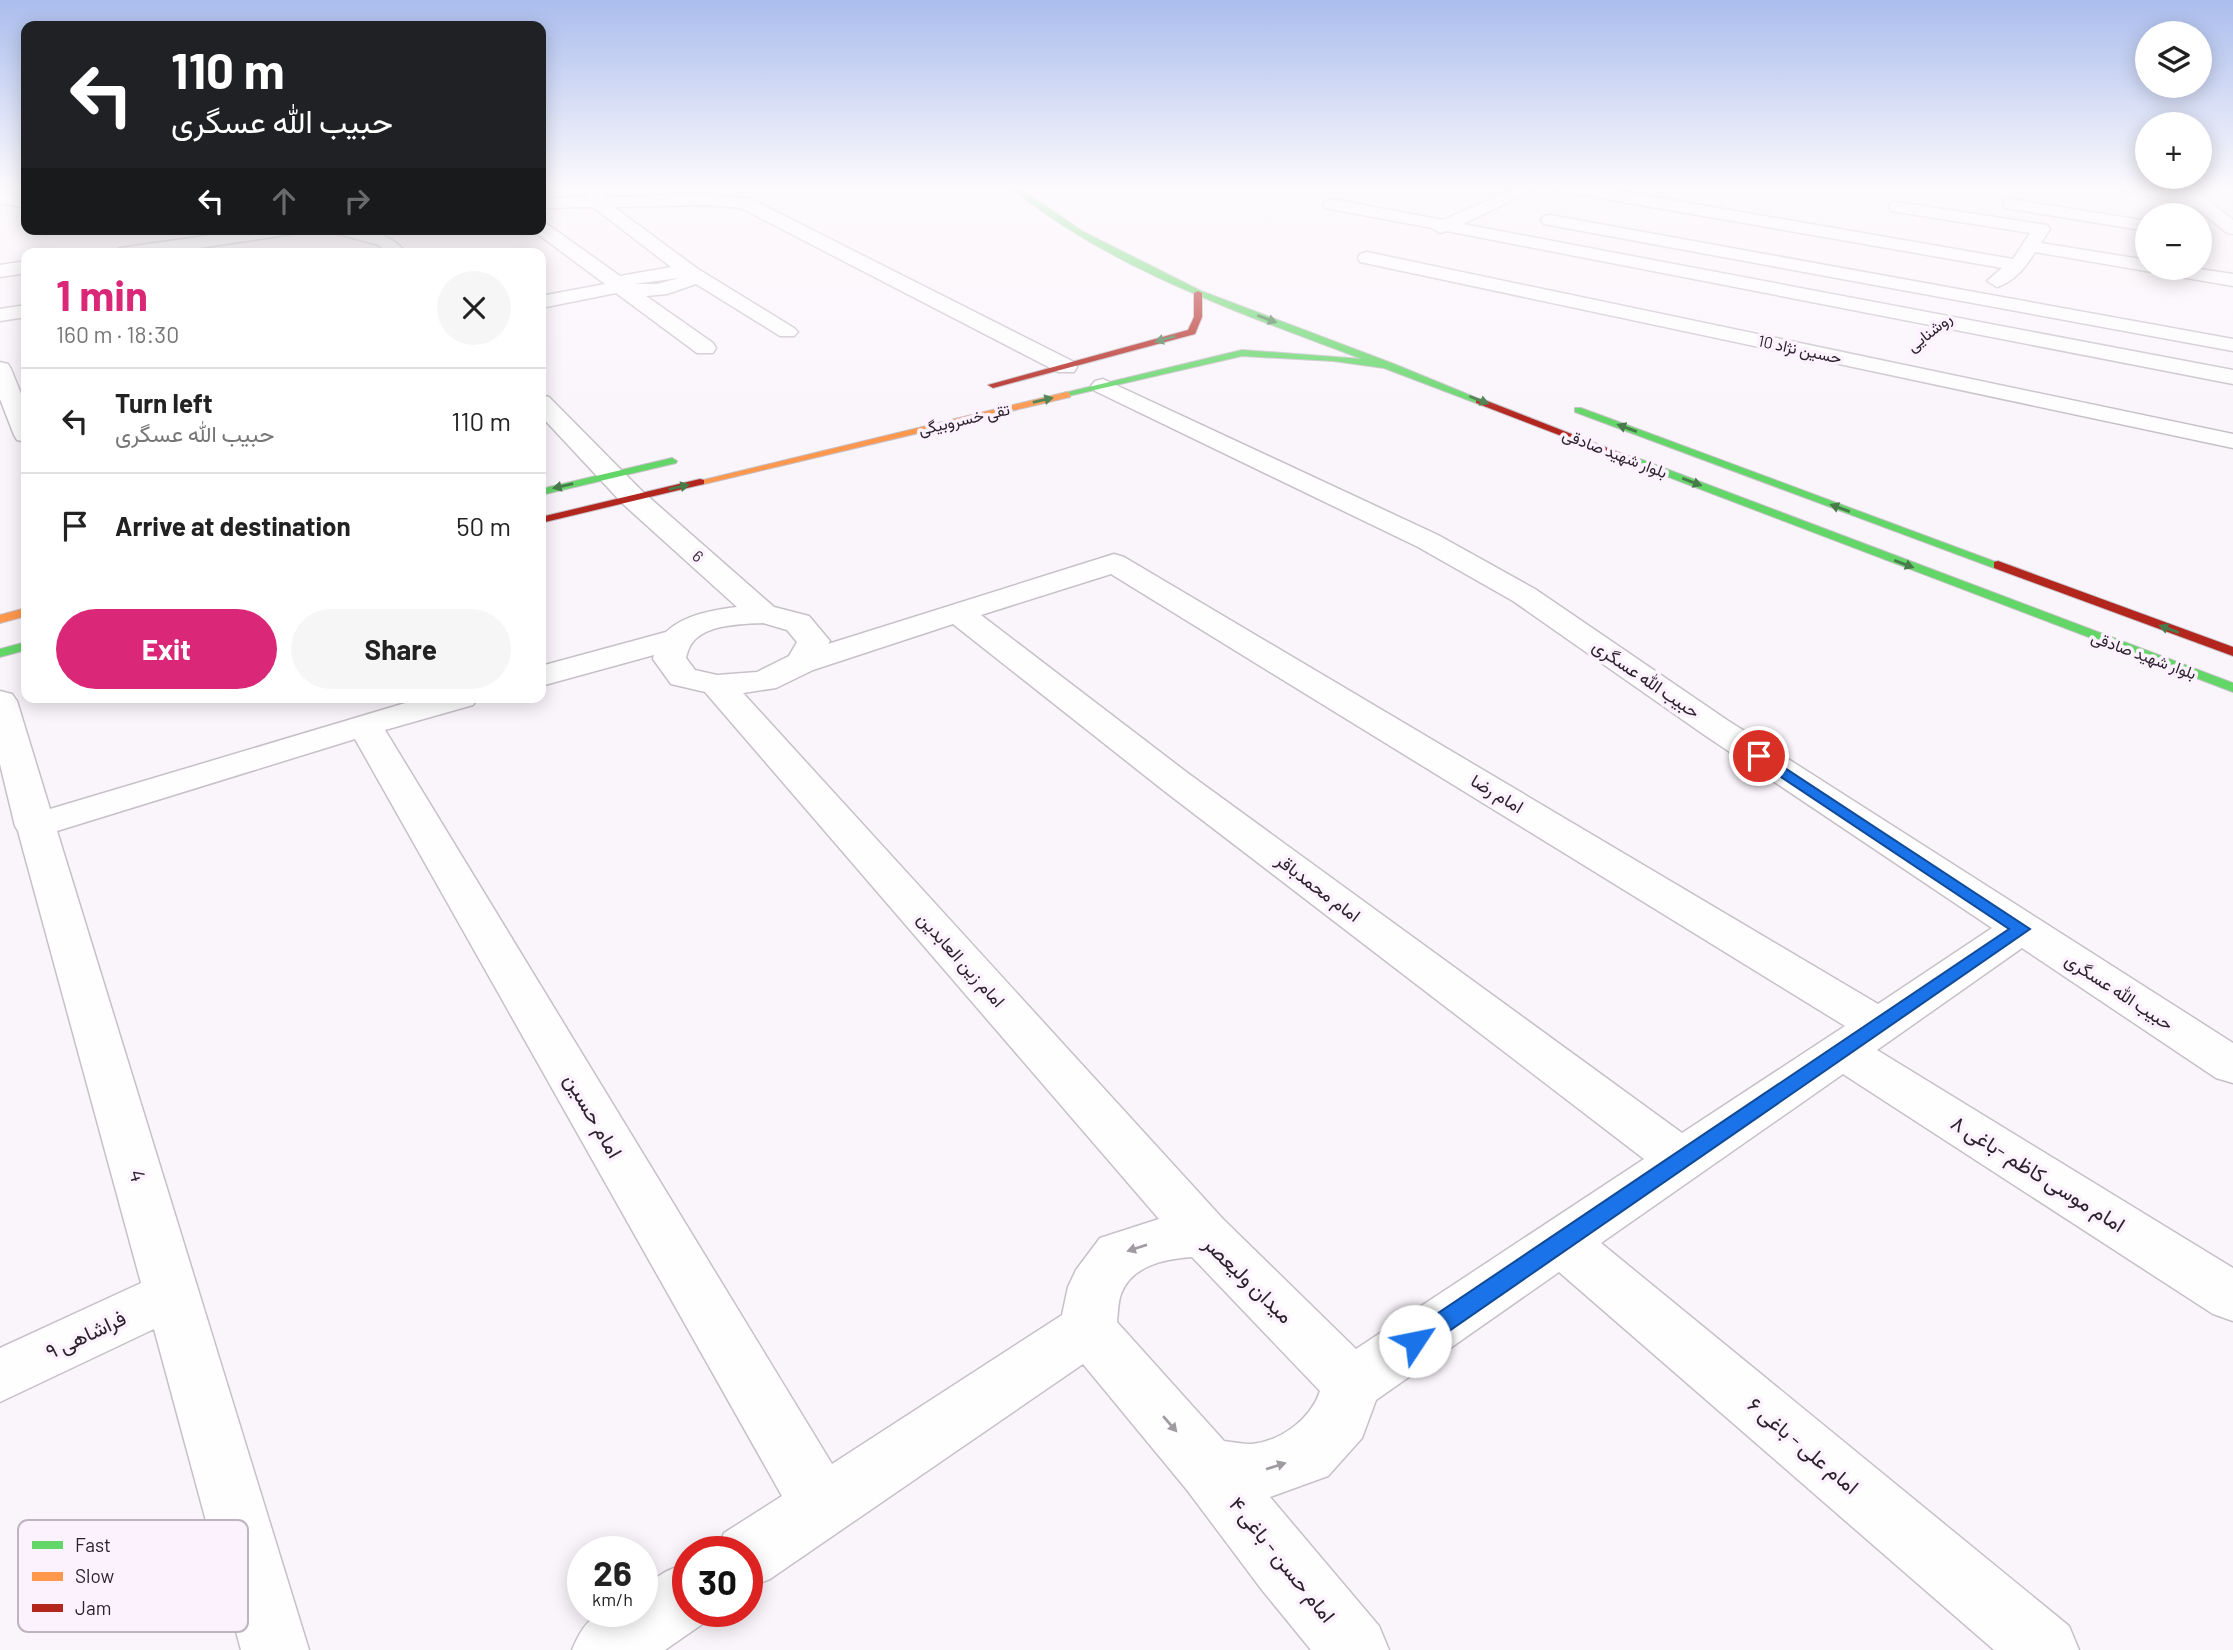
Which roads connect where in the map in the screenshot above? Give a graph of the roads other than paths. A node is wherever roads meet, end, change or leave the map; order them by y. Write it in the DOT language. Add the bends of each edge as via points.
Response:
graph roads {
  1 [pos="588,263"];
  2 [pos="679,263"];
  3 [pos="862,263"];
  4 [pos="1135,263"];
  5 [pos="1391,263"];
  6 [pos="1632,263"];
  7 [pos="1783,263"];
  8 [pos="2007,263"];
  9 [pos="2018,265"];
  10 [pos="21,268"];
  11 [pos="0,271"];
  12 [pos="692,274"];
  13 [pos="1530,275"];
  14 [pos="2212,277"];
  15 [pos="2233,280"];
  16 [pos="620,287"];
  17 [pos="1508,287"];
  18 [pos="1198,293"];
  19 [pos="1974,298"];
  20 [pos="546,301"];
  21 [pos="21,312"];
  22 [pos="0,315"];
  23 [pos="1942,322"];
  24 [pos="787,332"];
  25 [pos="1192,332"];
  26 [pos="1215,333"];
  27 [pos="1923,337"];
  28 [pos="1234,338"];
  29 [pos="2233,345"];
  30 [pos="705,348"];
  31 [pos="1904,352"];
  32 [pos="1242,354"];
  33 [pos="21,362"];
  34 [pos="1391,366"];
  35 [pos="0,367"];
  36 [pos="1066,367"];
  37 [pos="1885,367"];
  38 [pos="2233,377"];
  39 [pos="1103,386"];
  40 [pos="976,389"];
  41 [pos="1562,404"];
  42 [pos="546,407"];
  43 [pos="21,418"];
  44 [pos="2233,441"];
  45 [pos="692,456"];
  46 [pos="612,475"];
  47 [pos="546,491"];
  48 [pos="633,498"];
  49 [pos="546,519"];
  50 [pos="957,612"];
  51 [pos="21,613"];
  52 [pos="763,614"];
  53 [pos="0,619"];
  54 [pos="678,639"];
  55 [pos="21,647"];
  56 [pos="2233,652"];
  57 [pos="0,653"];
  58 [pos="801,663"];
  59 [pos="546,675"];
  60 [pos="717,685"];
  61 [pos="2233,688"];
  62 [pos="0,701"];
  63 [pos="443,703"];
  64 [pos="364,725"];
  65 [pos="34,826"];
  66 [pos="2021,929"];
  67 [pos="1861,1038"];
  68 [pos="2233,1066"];
  69 [pos="1682,1160"];
  70 [pos="1204,1234"];
  71 [pos="1561,1242"];
  72 [pos="172,1294"];
  73 [pos="2233,1297"];
  74 [pos="1088,1329"];
  75 [pos="0,1376"];
  76 [pos="1352,1384"];
  77 [pos="1209,1469"];
  78 [pos="822,1506"];
  79 [pos="237,1520"];
  80 [pos="763,1545"];
  81 [pos="248,1557"];
  82 [pos="672,1608"];
  83 [pos="626,1644"];
  84 [pos="275,1650"];
  85 [pos="1355,1650"];
  86 [pos="2045,1650"];
  1 -- 16 [label="street"];
  2 -- 12 [label="street"];
  3 -- 36 [label="street"];
  4 -- 18 [label="main road, بلوار شهید صادقی"];
  5 -- 17 [label="street, حسین نژاد 10"];
  6 -- 23 [label="street"];
  7 -- 19 [label="street"];
  8 -- 9 [label="street"];
  9 -- 19 [label="street, روشنایی"];
  10 -- 11 [label="street"];
  12 -- 16 [label="street" via="687,282 675,285"];
  12 -- 24 [label="street"];
  13 -- 17 [label="street"];
  14 -- 15 [label="street"];
  16 -- 20 [label="street"];
  16 -- 30 [label="street"];
  17 -- 37 [label="street, حسین نژاد 10"];
  18 -- 25 [label="main road" via="1198,317"];
  18 -- 34 [label="main road, بلوار شهید صادقی, one-way"];
  19 -- 23 [label="street, روشنایی"];
  19 -- 29 [label="street"];
  21 -- 22 [label="street"];
  23 -- 27 [label="street, روشنایی"];
  23 -- 38 [label="street"];
  25 -- 26 [label="main road, تقی خسروبیگی"];
  25 -- 36 [label="main road, تقی خسروبیگی, one-way"];
  28 -- 32 [label="main road" via="1244,345"];
  31 -- 37 [label="street, روشنایی"];
  32 -- 34 [label="main road, تقی خسروبیگی"];
  32 -- 39 [label="main road, تقی خسروبیگی"];
  33 -- 35 [label="street"];
  34 -- 61 [label="main road, بلوار شهید صادقی, one-way"];
  35 -- 43 [label="street"];
  36 -- 40 [label="main road, تقی خسروبیگی"];
  37 -- 44 [label="street, حسین نژاد 10"];
  48 -- 39 [label="main road, تقی خسروبیگی, one-way"];
  39 -- 66 [label="street, حبیب الله عسگری" via="1428,541 1524,595"];
  56 -- 41 [label="main road, بلوار شهید صادقی, one-way"];
  42 -- 46 [label="street, 6"];
  45 -- 46 [label="main road"];
  46 -- 47 [label="main road, one-way"];
  46 -- 48 [label="street, 6"];
  48 -- 49 [label="main road, تقی خسروبیگی"];
  48 -- 52 [label="street, 6"];
  50 -- 58 [label="street"];
  50 -- 67 [label="street, امام رضا" via="1114,562"];
  50 -- 69 [label="street, امام محمدباقر" via="1176,782"];
  51 -- 53 [label="main road"];
  52 -- 54 [label="street" via="707,622"];
  52 -- 58 [label="street" via="798,622 814,641"];
  54 -- 59 [label="street"];
  54 -- 60 [label="street" via="669,659 683,677"];
  55 -- 57 [label="main road"];
  58 -- 60 [label="street" via="764,681"];
  60 -- 70 [label="street, امام زین العابدین"];
  62 -- 65 [label="street, 4"];
  63 -- 64 [label="street"];
  64 -- 65 [label="street"];
  64 -- 78 [label="street, امام حسین"];
  65 -- 72 [label="street, 4"];
  66 -- 67 [label="street"];
  66 -- 68 [label="street, حبیب الله عسگری"];
  67 -- 69 [label="street"];
  67 -- 73 [label="street, امام موسی کاظم -باغی ۸"];
  69 -- 71 [label="street"];
  70 -- 74 [label="street, میدان ولیعصر, one-way" via="1173,1236 1119,1254 1095,1287"];
  70 -- 76 [label="street, میدان ولیعصر"];
  71 -- 76 [label="street"];
  71 -- 86 [label="street, امام علی - باغی ۶"];
  72 -- 75 [label="street, فراشاهی ۹"];
  72 -- 79 [label="street, 4"];
  74 -- 77 [label="street, one-way"];
  74 -- 78 [label="street"];
  77 -- 76 [label="street, one-way" via="1253,1474 1307,1456 1341,1418"];
  77 -- 85 [label="street, امام حسن - باغی ۴"];
  78 -- 80 [label="street"];
  81 -- 84 [label="street, 4"];
  82 -- 83 [label="street"];
}
